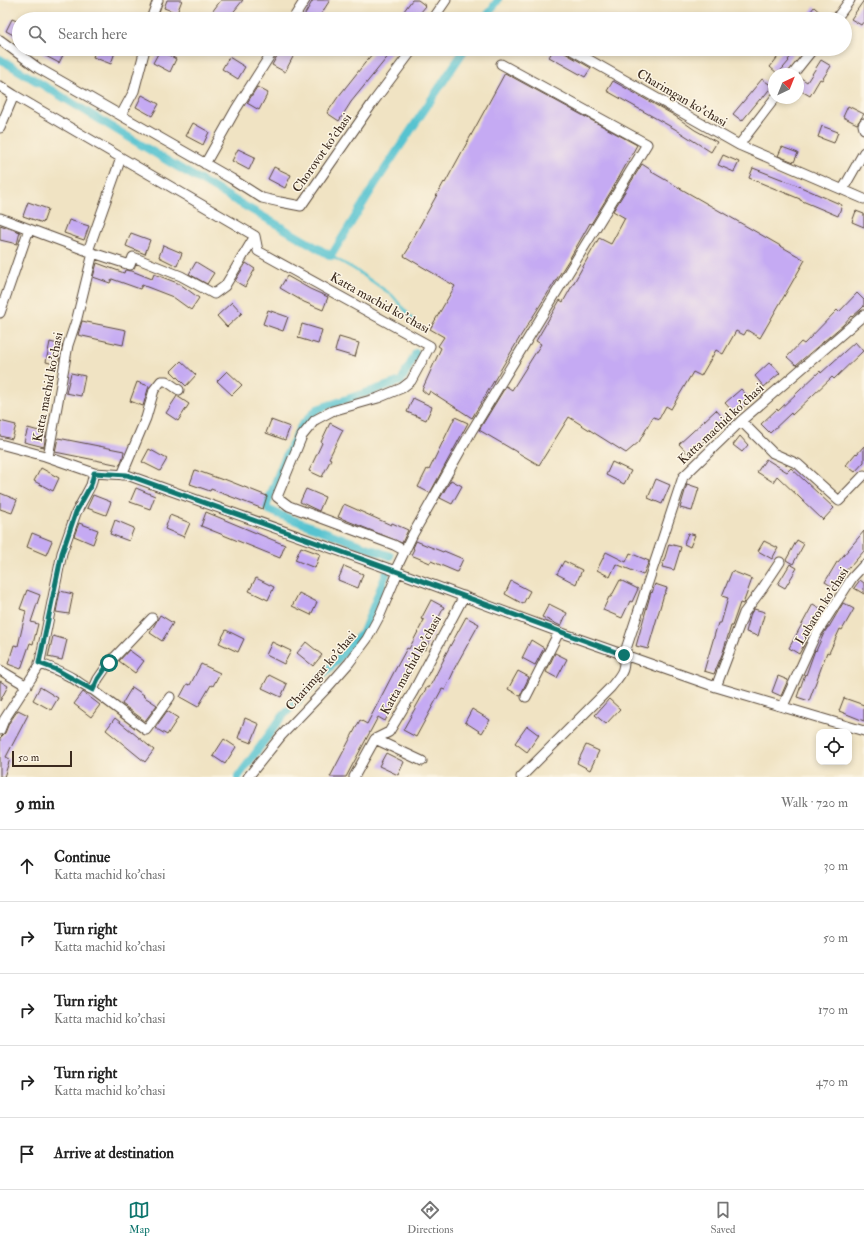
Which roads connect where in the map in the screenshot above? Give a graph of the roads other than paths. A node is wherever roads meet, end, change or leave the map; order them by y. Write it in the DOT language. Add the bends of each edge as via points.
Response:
graph roads {
  1 [pos="158,0"];
  2 [pos="305,0"];
  3 [pos="446,0"];
  4 [pos="850,0"];
  5 [pos="154,12"];
  6 [pos="297,12"];
  7 [pos="438,12"];
  8 [pos="841,12"];
  9 [pos="0,40"];
  10 [pos="12,49"];
  11 [pos="22,56"];
  12 [pos="143,56"];
  13 [pos="270,56"];
  14 [pos="408,56"];
  15 [pos="582,56"];
  16 [pos="808,56"];
  17 [pos="501,64"];
  18 [pos="799,68"];
  19 [pos="0,86"];
  20 [pos="14,95"];
  21 [pos="770,104"];
  22 [pos="121,115"];
  23 [pos="864,123"];
  24 [pos="0,128"];
  25 [pos="864,129"];
  26 [pos="739,145"];
  27 [pos="864,152"];
  28 [pos="121,158"];
  29 [pos="205,164"];
  30 [pos="843,189"];
  31 [pos="864,199"];
  32 [pos="0,218"];
  33 [pos="29,229"];
  34 [pos="255,236"];
  35 [pos="90,252"];
  36 [pos="0,313"];
  37 [pos="864,315"];
  38 [pos="179,390"];
  39 [pos="740,420"];
  40 [pos="0,444"];
  41 [pos="48,457"];
  42 [pos="94,473"];
  43 [pos="122,475"];
  44 [pos="864,475"];
  45 [pos="405,551"];
  46 [pos="780,562"];
  47 [pos="864,565"];
  48 [pos="397,572"];
  49 [pos="464,596"];
  50 [pos="152,618"];
  51 [pos="559,632"];
  52 [pos="624,655"];
  53 [pos="39,663"];
  54 [pos="0,670"];
  55 [pos="27,686"];
  56 [pos="716,687"];
  57 [pos="93,690"];
  58 [pos="170,697"];
  59 [pos="526,697"];
  60 [pos="783,706"];
  61 [pos="0,730"];
  62 [pos="864,731"];
  63 [pos="375,739"];
  64 [pos="422,761"];
  65 [pos="254,775"];
  66 [pos="354,777"];
  67 [pos="521,777"];
  1 -- 5 [label="street"];
  2 -- 6 [label="street"];
  3 -- 7 [label="street"];
  4 -- 8 [label="street"];
  9 -- 10 [label="street, Chorovot ko'chasi"];
  11 -- 22 [label="street, Chorovot ko'chasi"];
  12 -- 22 [label="street" via="134,91"];
  13 -- 29 [label="street"];
  14 -- 29 [label="street, Chorovot ko'chasi" via="301,206 262,198"];
  15 -- 26 [label="street, Charimgan ko'chasi"];
  16 -- 18 [label="street"];
  17 -- 45 [label="street" via="647,144 471,432"];
  19 -- 20 [label="street"];
  20 -- 24 [label="street"];
  20 -- 28 [label="street"];
  21 -- 26 [label="street"];
  22 -- 29 [label="street, Chorovot ko'chasi"];
  23 -- 25 [label="street"];
  26 -- 30 [label="street, Charimgan ko'chasi"];
  27 -- 30 [label="street"];
  28 -- 34 [label="street"];
  28 -- 35 [label="street, Katta machid ko'chasi"];
  30 -- 31 [label="street, Charimgan ko'chasi"];
  32 -- 33 [label="street"];
  33 -- 35 [label="street"];
  33 -- 36 [label="street"];
  34 -- 35 [label="street" via="225,286 214,294 181,276 133,258 130,265"];
  34 -- 45 [label="street, Katta machid ko'chasi" via="258,251 430,346 411,381 402,388 315,420 302,436 277,497 289,506"];
  35 -- 41 [label="street, Katta machid ko'chasi" via="77,318 68,345"];
  37 -- 39 [label="street, Katta machid ko'chasi"];
  38 -- 43 [label="street" via="166,381 161,382 154,390 146,418"];
  39 -- 44 [label="street" via="773,453 798,464 839,501"];
  39 -- 52 [label="street, Katta machid ko'chasi" via="683,477"];
  40 -- 41 [label="street, Katta machid ko'chasi"];
  41 -- 42 [label="street, Katta machid ko'chasi"];
  42 -- 43 [label="street, Katta machid ko'chasi"];
  42 -- 53 [label="street" via="91,485 76,512 62,553"];
  43 -- 48 [label="street, Katta machid ko'chasi"];
  45 -- 48 [label="street"];
  46 -- 56 [label="street" via="744,613"];
  47 -- 60 [label="street, Lubaton ko'chasi" via="852,578 815,636"];
  48 -- 49 [label="street, Katta machid ko'chasi"];
  48 -- 65 [label="street, Charimgar ko'chasi" via="380,616 367,639 326,689 281,736"];
  49 -- 51 [label="street, Katta machid ko'chasi"];
  49 -- 63 [label="street, Katta machid ko'chasi" via="389,732"];
  50 -- 57 [label="street" via="109,663"];
  51 -- 52 [label="street, Katta machid ko'chasi"];
  51 -- 59 [label="street"];
  52 -- 56 [label="street, Katta machid ko'chasi"];
  52 -- 67 [label="street, Katta machid ko'chasi" via="623,672 611,687"];
  53 -- 55 [label="street"];
  53 -- 57 [label="street"];
  54 -- 55 [label="street"];
  55 -- 61 [label="street"];
  56 -- 60 [label="street, Katta machid ko'chasi"];
  57 -- 58 [label="street" via="146,730"];
  60 -- 62 [label="street, Katta machid ko'chasi"];
  63 -- 64 [label="street"];
  63 -- 66 [label="street, Katta machid ko'chasi"];
}
